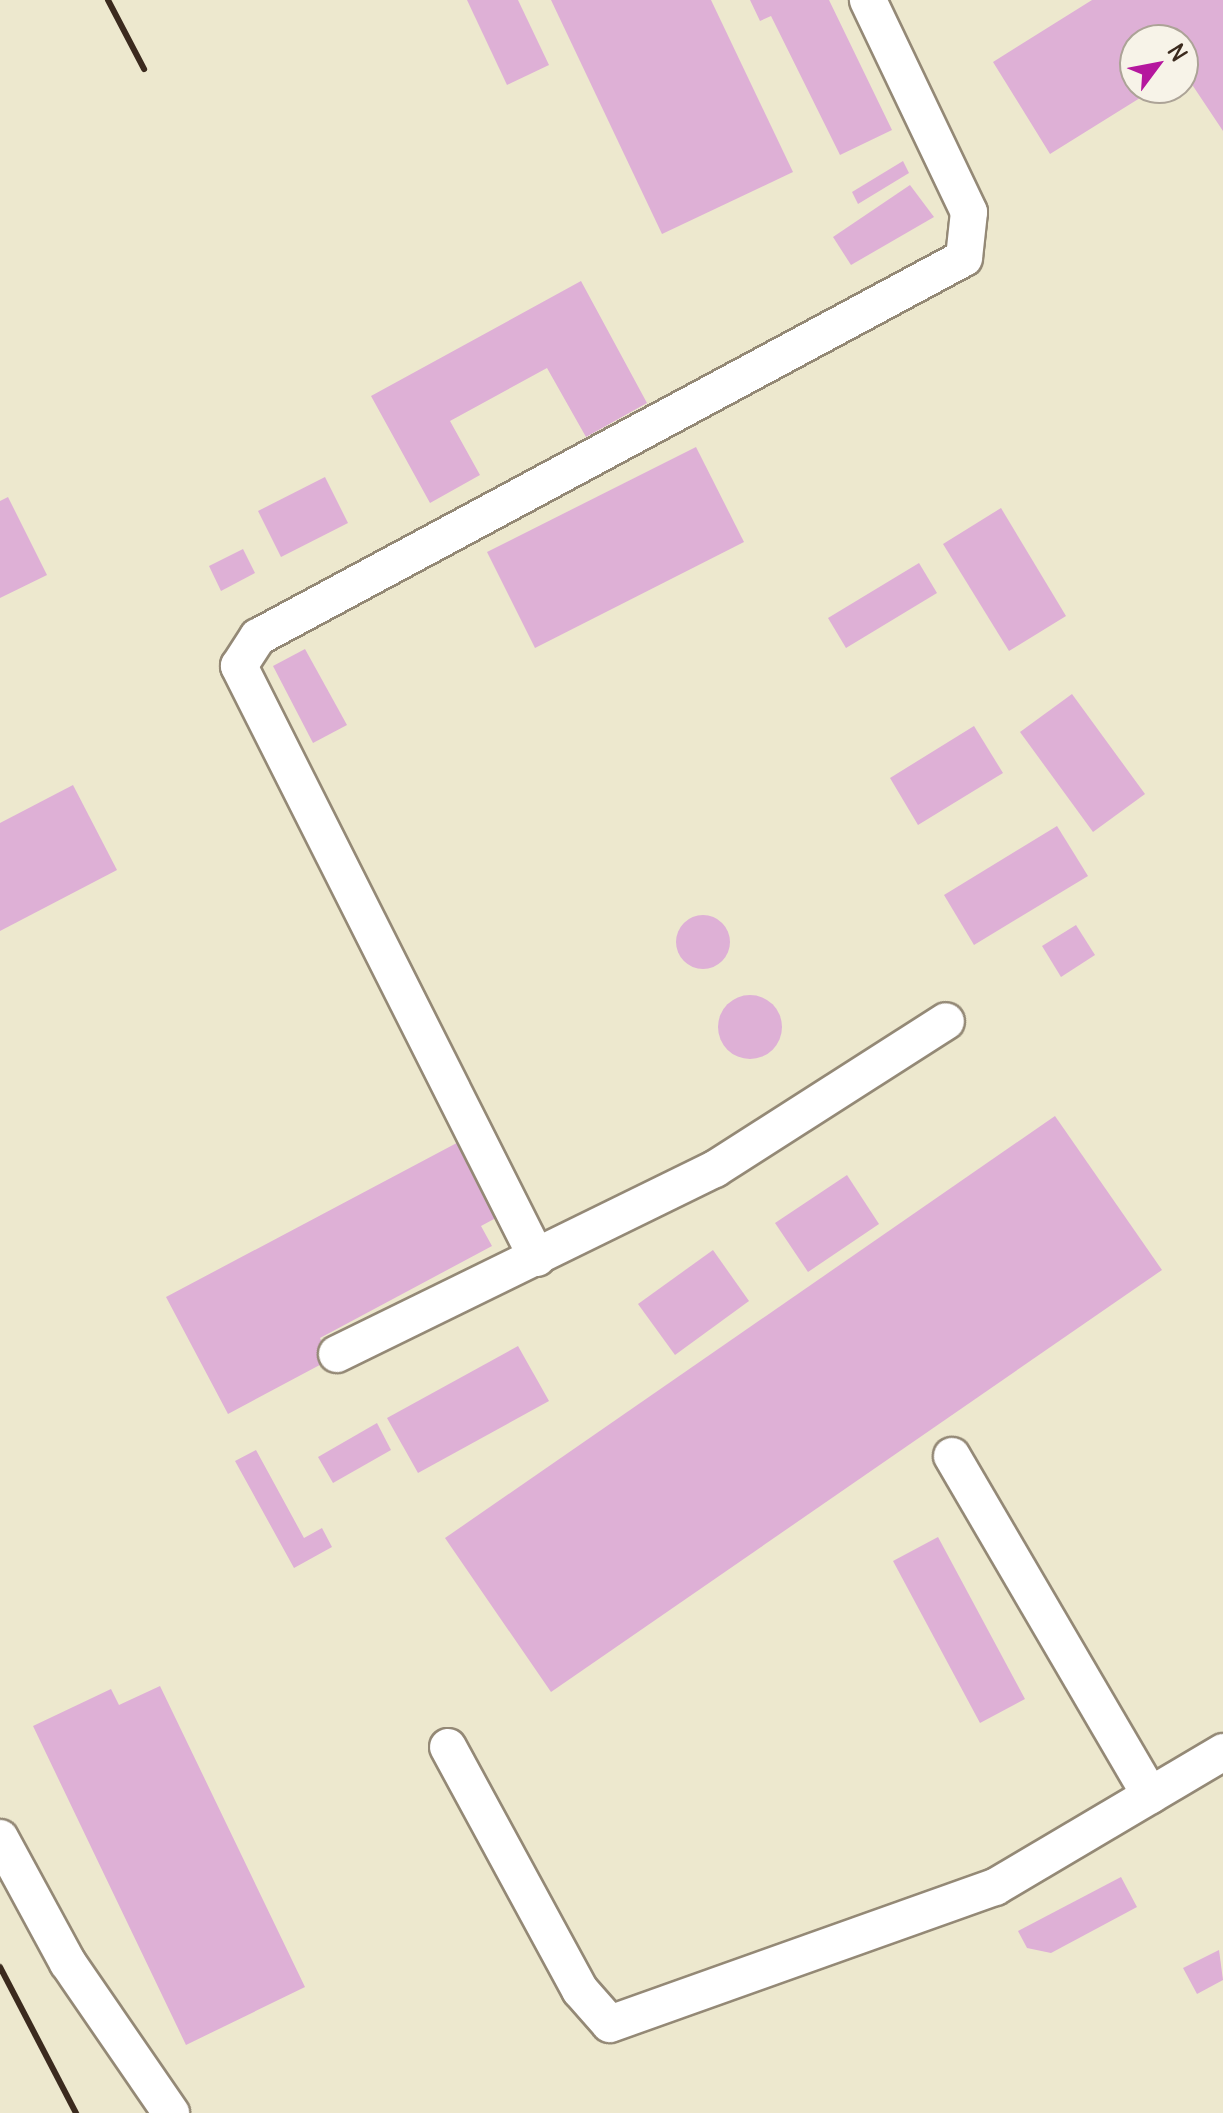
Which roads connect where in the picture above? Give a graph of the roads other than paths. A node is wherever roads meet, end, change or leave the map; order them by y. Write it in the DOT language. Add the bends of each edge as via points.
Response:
graph roads {
  1 [pos="868,0"];
  2 [pos="946,1021"];
  3 [pos="537,1258"];
  4 [pos="337,1354"];
  5 [pos="952,1456"];
  6 [pos="448,1747"];
  7 [pos="1223,1752"];
  8 [pos="1150,1795"];
  9 [pos="0,1838"];
  10 [pos="171,2113"];
  1 -- 3 [label="lane" via="969,212 964,258 258,637 239,666"];
  2 -- 3 [label="lane" via="715,1169"];
  3 -- 4 [label="lane"];
  5 -- 8 [label="lane"];
  6 -- 8 [label="lane" via="580,1990 610,2024 995,1887"];
  7 -- 8 [label="lane"];
  9 -- 10 [label="lane" via="68,1963"];
}
